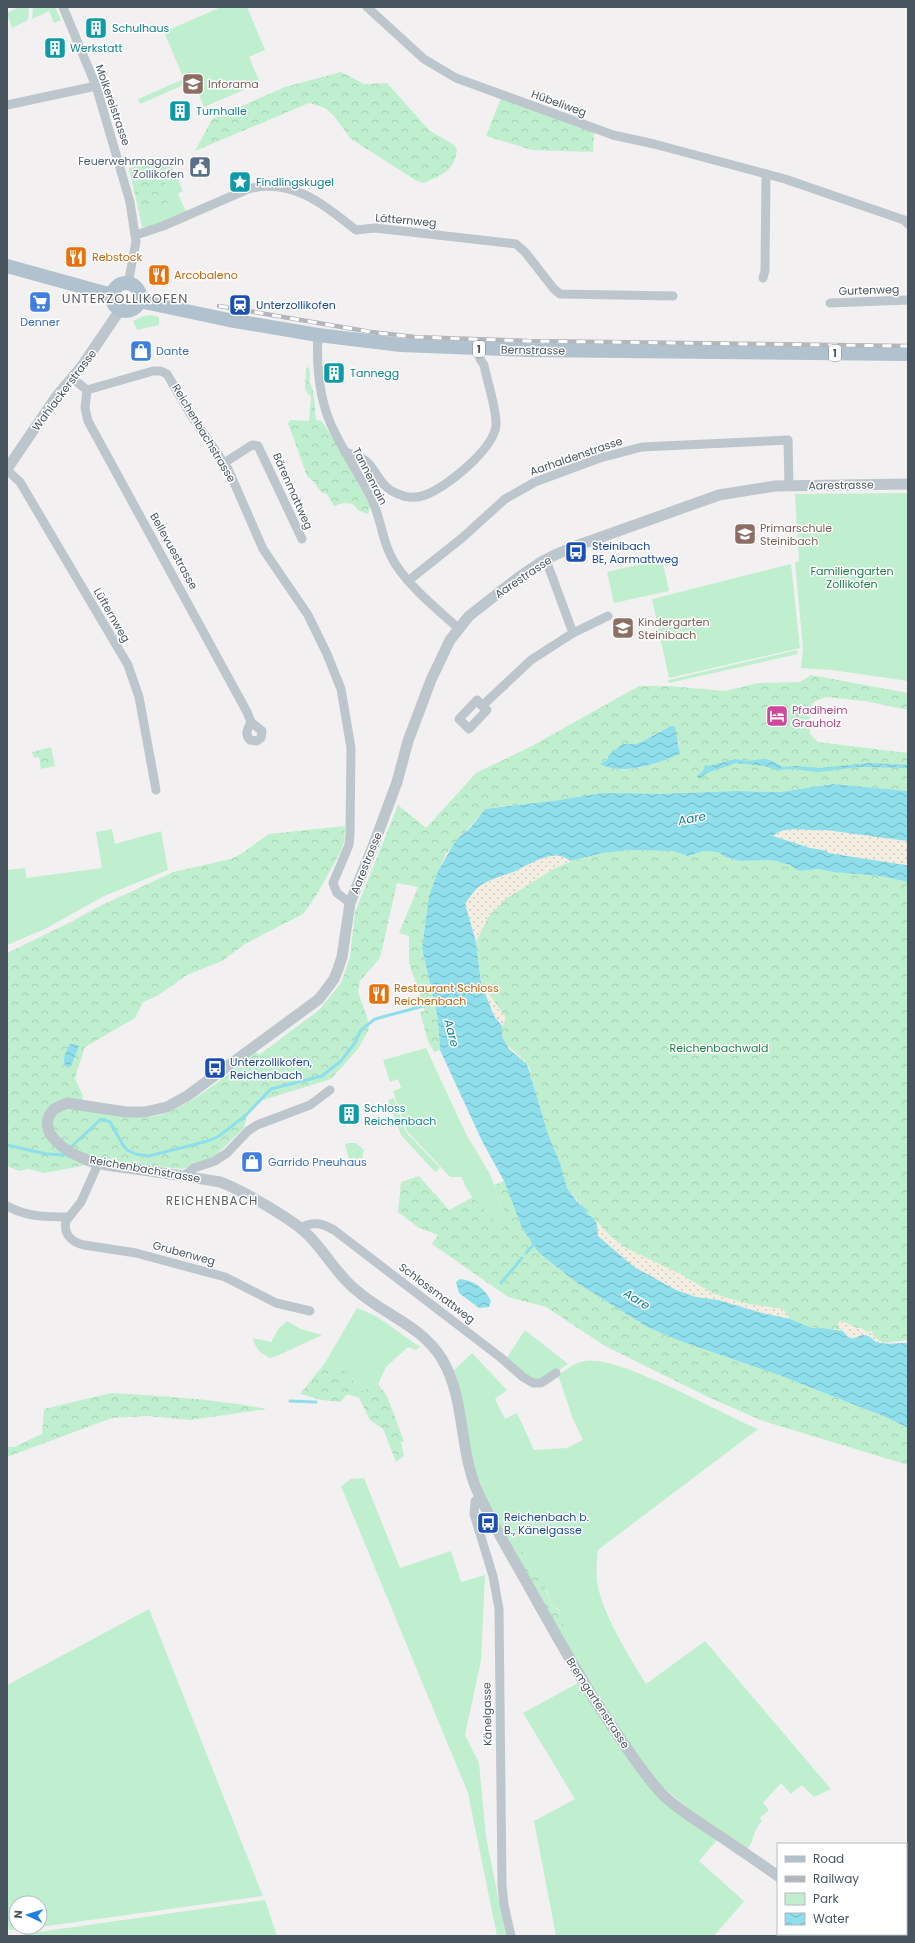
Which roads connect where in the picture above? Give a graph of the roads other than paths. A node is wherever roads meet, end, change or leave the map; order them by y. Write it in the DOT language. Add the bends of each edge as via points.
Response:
graph roads {
  1 [pos="63,7"];
  2 [pos="368,7"];
  3 [pos="96,86"];
  4 [pos="7,105"];
  5 [pos="766,174"];
  6 [pos="907,221"];
  7 [pos="136,235"];
  8 [pos="7,266"];
  9 [pos="763,278"];
  10 [pos="128,284"];
  11 [pos="112,295"];
  12 [pos="673,296"];
  13 [pos="908,300"];
  14 [pos="139,301"];
  15 [pos="830,303"];
  16 [pos="120,310"];
  17 [pos="318,335"];
  18 [pos="479,349"];
  19 [pos="908,354"];
  20 [pos="72,378"];
  21 [pos="87,390"];
  22 [pos="345,452"];
  23 [pos="224,463"];
  24 [pos="7,469"];
  25 [pos="908,484"];
  26 [pos="789,486"];
  27 [pos="302,539"];
  28 [pos="546,560"];
  29 [pos="408,581"];
  30 [pos="608,616"];
  31 [pos="458,628"];
  32 [pos="572,633"];
  33 [pos="482,706"];
  34 [pos="251,722"];
  35 [pos="156,790"];
  36 [pos="350,903"];
  37 [pos="330,1090"];
  38 [pos="98,1164"];
  39 [pos="184,1176"];
  40 [pos="7,1206"];
  41 [pos="68,1217"];
  42 [pos="300,1228"];
  43 [pos="310,1311"];
  44 [pos="556,1374"];
  45 [pos="480,1497"];
  46 [pos="777,1875"];
  47 [pos="511,1936"];
  1 -- 3 [label="street, Molkereistrasse"];
  2 -- 5 [label="street, Hübeliweg" via="424,59 456,78 613,135"];
  3 -- 4 [label="street"];
  3 -- 7 [label="street, Molkereistrasse" via="130,202"];
  5 -- 6 [label="street, Hübeliweg"];
  5 -- 9 [label="street" via="766,271"];
  7 -- 10 [label="street, Molkereistrasse"];
  7 -- 12 [label="street, Lätternweg" via="248,189 278,186 310,195 356,230 375,228 516,244 560,294"];
  8 -- 11 [label="main road"];
  10 -- 11 [label="main road" via="116,288"];
  10 -- 14 [label="main road" via="137,290"];
  11 -- 16 [label="main road" via="113,304"];
  13 -- 15 [label="street, Gurtenweg"];
  14 -- 16 [label="main road" via="131,310"];
  14 -- 17 [label="main road, Bernstrasse / 1"];
  16 -- 20 [label="street, Wahlackerstrasse"];
  17 -- 18 [label="main road, Bernstrasse / 1" via="401,345"];
  17 -- 22 [label="street, Tannenrain" via="319,386 329,419"];
  18 -- 19 [label="main road, Bernstrasse / 1"];
  18 -- 22 [label="street" via="496,424 493,436 476,458 452,479 434,492 423,496 402,496 386,487 369,463"];
  20 -- 21 [label="street"];
  20 -- 24 [label="street, Wahlackerstrasse"];
  21 -- 23 [label="street, Reichenbachstrasse" via="153,371 167,374 183,403"];
  21 -- 34 [label="street, Bellevuestrasse" via="85,408 88,421"];
  22 -- 29 [label="street, Tannenrain" via="374,505 383,540 392,559"];
  23 -- 27 [label="street, Bärenmattweg" via="252,446 258,446"];
  23 -- 36 [label="street, Reichenbachstrasse" via="264,549 308,615 341,689 351,748 350,827 349,845 333,883 337,893"];
  24 -- 35 [label="street, Lüfternweg" via="20,482 128,665 139,696"];
  25 -- 26 [label="street, Aarestrasse"];
  26 -- 28 [label="street, Aarestrasse" via="743,490 714,496 576,546"];
  26 -- 29 [label="street, Aarhaldenstrasse" via="788,440 642,447 600,458 523,488 505,499 462,538"];
  28 -- 31 [label="street, Aarestrasse" via="502,590"];
  28 -- 32 [label="street"];
  29 -- 31 [label="street, Tannenrain"];
  30 -- 32 [label="street"];
  31 -- 36 [label="street, Aarestrasse" via="431,680 408,741 397,782"];
  32 -- 33 [label="street" via="531,660"];
  36 -- 38 [label="street, Reichenbachstrasse" via="338,969 319,999 187,1096 167,1107 145,1112 126,1112 75,1104 62,1104 54,1109 49,1116 48,1130 52,1138 70,1152"];
  37 -- 39 [label="street" via="310,1105 257,1125 222,1156 194,1168"];
  38 -- 39 [label="street, Reichenbachstrasse"];
  38 -- 41 [label="street" via="81,1202"];
  39 -- 42 [label="street, Reichenbachstrasse" via="227,1184"];
  40 -- 41 [label="street" via="22,1213 41,1217"];
  41 -- 43 [label="street, Grubenweg" via="65,1224 66,1232 79,1244 142,1254 225,1277 276,1303"];
  42 -- 44 [label="street, Schlossmattweg" via="313,1223 334,1230 528,1380 541,1383"];
  42 -- 45 [label="street, Reichenbachstrasse" via="356,1290 414,1328 441,1358 453,1382 468,1464"];
  45 -- 46 [label="street, Bremgartenstrasse" via="584,1684 640,1767 672,1802"];
  45 -- 47 [label="street, Känelgasse" via="474,1501 474,1514 493,1576 499,1609 502,1885"];
}
